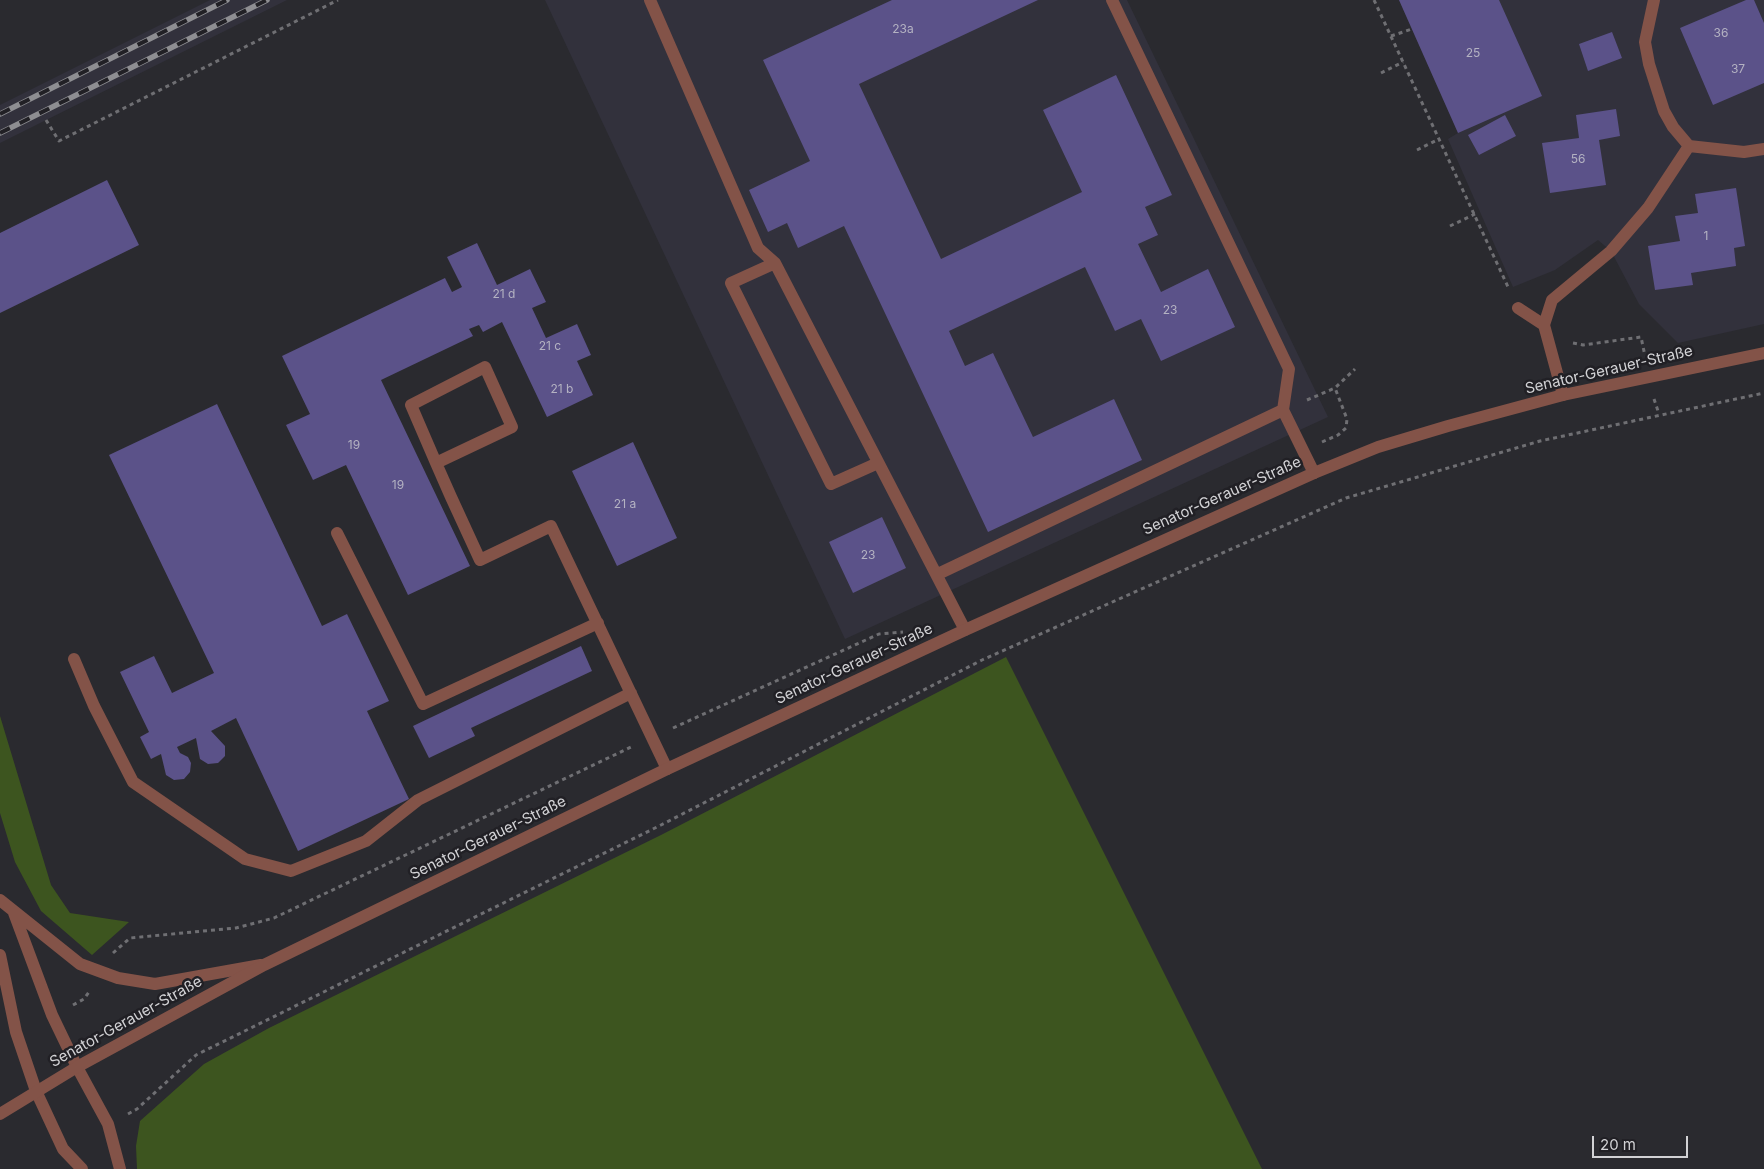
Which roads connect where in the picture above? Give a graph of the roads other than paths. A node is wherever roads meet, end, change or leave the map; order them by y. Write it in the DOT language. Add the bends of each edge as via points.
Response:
graph roads {
  1 [pos="650,0"];
  2 [pos="1112,0"];
  3 [pos="1654,0"];
  4 [pos="1690,146"];
  5 [pos="1764,148"];
  6 [pos="775,262"];
  7 [pos="1518,308"];
  8 [pos="1544,325"];
  9 [pos="1764,353"];
  10 [pos="1562,396"];
  11 [pos="1283,410"];
  12 [pos="436,463"];
  13 [pos="878,463"];
  14 [pos="1314,473"];
  15 [pos="337,533"];
  16 [pos="938,574"];
  17 [pos="598,623"];
  18 [pos="965,630"];
  19 [pos="74,659"];
  20 [pos="631,693"];
  21 [pos="667,770"];
  22 [pos="0,900"];
  23 [pos="14,913"];
  24 [pos="0,954"];
  25 [pos="264,965"];
  26 [pos="77,1067"];
  27 [pos="36,1091"];
  28 [pos="0,1114"];
  29 [pos="82,1169"];
  30 [pos="120,1169"];
  1 -- 6 [label="street" via="758,248"];
  2 -- 11 [label="street" via="1289,368"];
  3 -- 4 [label="street" via="1645,42 1649,64 1664,111 1673,128"];
  4 -- 5 [label="street" via="1744,152"];
  4 -- 8 [label="street" via="1648,208 1612,251 1552,300"];
  6 -- 13 [label="street"];
  6 -- 13 [label="street" via="731,283 831,484"];
  7 -- 8 [label="street"];
  8 -- 10 [label="street"];
  9 -- 10 [label="street, Senator-Gerauer-Straße"];
  10 -- 14 [label="street, Senator-Gerauer-Straße" via="1448,426"];
  11 -- 14 [label="street"];
  11 -- 16 [label="street"];
  12 -- 12 [label="street" via="411,405 485,367 512,427"];
  12 -- 17 [label="street" via="480,560 551,526"];
  13 -- 16 [label="street"];
  14 -- 18 [label="street, Senator-Gerauer-Straße"];
  15 -- 17 [label="street" via="423,704"];
  16 -- 18 [label="street"];
  17 -- 20 [label="street"];
  18 -- 21 [label="street, Senator-Gerauer-Straße"];
  19 -- 20 [label="street" via="94,706 134,782 245,859 291,871 366,841 418,800"];
  20 -- 21 [label="street"];
  21 -- 25 [label="street, Senator-Gerauer-Straße"];
  22 -- 23 [label="street"];
  23 -- 25 [label="street" via="80,964 101,973 155,984"];
  23 -- 26 [label="street" via="52,1016"];
  24 -- 27 [label="street" via="16,1032"];
  25 -- 26 [label="street, Senator-Gerauer-Straße"];
  26 -- 27 [label="street, Senator-Gerauer-Straße"];
  26 -- 30 [label="street" via="108,1124"];
  27 -- 28 [label="street, Senator-Gerauer-Straße"];
  27 -- 29 [label="street" via="63,1149"];
}
